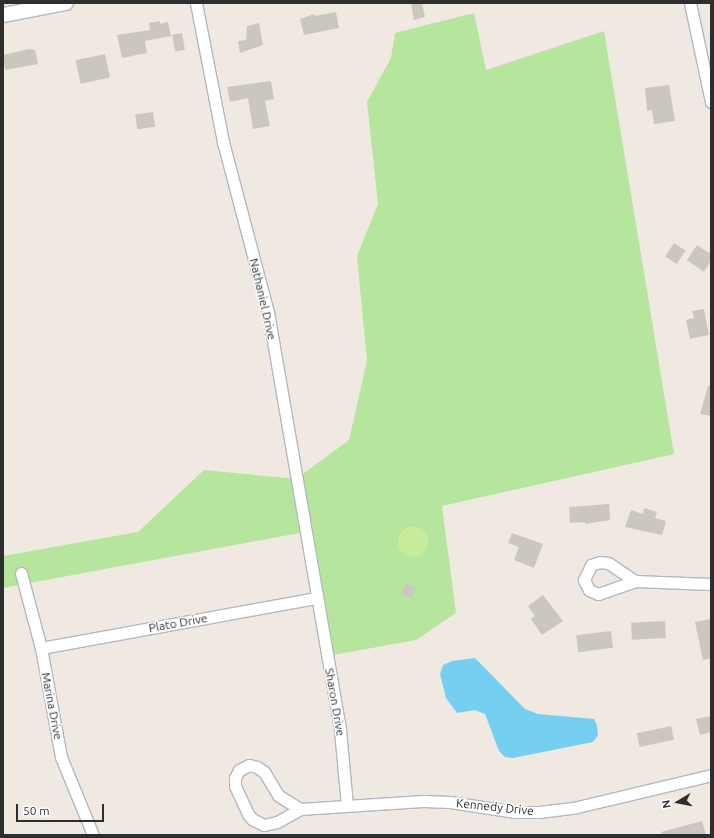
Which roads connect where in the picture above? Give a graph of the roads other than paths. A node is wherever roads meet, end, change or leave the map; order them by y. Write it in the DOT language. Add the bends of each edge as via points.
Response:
graph roads {
  1 [pos="66,3"];
  2 [pos="196,3"];
  3 [pos="690,3"];
  4 [pos="3,15"];
  5 [pos="711,102"];
  6 [pos="21,573"];
  7 [pos="635,581"];
  8 [pos="711,584"];
  9 [pos="316,598"];
  10 [pos="41,648"];
  11 [pos="711,775"];
  12 [pos="347,806"];
  13 [pos="300,809"];
  14 [pos="92,835"];
  1 -- 4 [label="street"];
  2 -- 9 [label="street, Nathaniel Drive" via="223,142 268,312"];
  3 -- 5 [label="street"];
  6 -- 10 [label="street, Marina Drive"];
  7 -- 8 [label="street"];
  9 -- 10 [label="street, Plato Drive"];
  9 -- 12 [label="street, Sharon Drive" via="340,730"];
  10 -- 14 [label="street, Marina Drive" via="61,757"];
  11 -- 12 [label="street, Kennedy Drive" via="573,808 539,812 515,812 429,801"];
  12 -- 13 [label="street, Kennedy Drive"];
  13 -- 13 [label="street, Kennedy Drive" via="271,824 258,823 248,814 235,786 239,770 249,766 257,767 264,772 278,795"];
}
